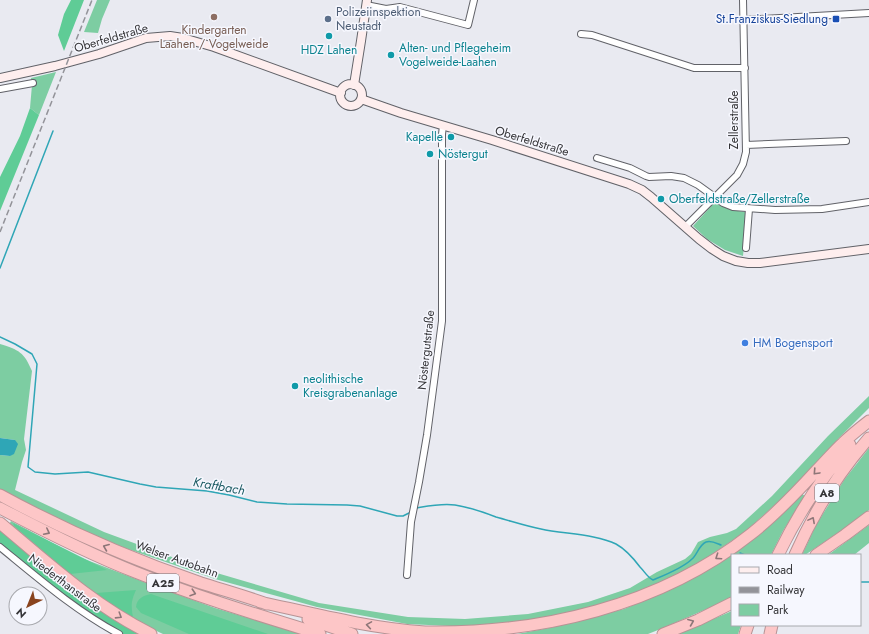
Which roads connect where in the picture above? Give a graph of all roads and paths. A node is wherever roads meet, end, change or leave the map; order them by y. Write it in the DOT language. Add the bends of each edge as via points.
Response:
graph roads {
  1 [pos="474,0"];
  2 [pos="743,0"];
  3 [pos="367,2"];
  4 [pos="869,13"];
  5 [pos="744,20"];
  6 [pos="581,34"];
  7 [pos="745,68"];
  8 [pos="0,78"];
  9 [pos="33,83"];
  10 [pos="354,85"];
  11 [pos="0,89"];
  12 [pos="341,93"];
  13 [pos="361,100"];
  14 [pos="443,126"];
  15 [pos="846,141"];
  16 [pos="746,145"];
  17 [pos="597,158"];
  18 [pos="715,197"];
  19 [pos="869,202"];
  20 [pos="749,209"];
  21 [pos="685,227"];
  22 [pos="746,248"];
  23 [pos="869,248"];
  24 [pos="869,422"];
  25 [pos="869,438"];
  26 [pos="0,495"];
  27 [pos="0,508"];
  28 [pos="869,516"];
  29 [pos="0,523"];
  30 [pos="0,547"];
  31 [pos="779,554"];
  32 [pos="795,554"];
  33 [pos="818,554"];
  34 [pos="407,574"];
  35 [pos="260,602"];
  36 [pos="731,604"];
  37 [pos="119,634"];
  38 [pos="151,634"];
  39 [pos="320,634"];
  40 [pos="352,634"];
  41 [pos="662,634"];
  1 -- 3 [label="street" via="468,25 400,7 386,9"];
  2 -- 5 [label="street, Zellerstraße"];
  3 -- 10 [label="main road"];
  4 -- 5 [label="street"];
  5 -- 7 [label="street, Zellerstraße"];
  6 -- 7 [label="street" via="592,35 694,68"];
  7 -- 16 [label="street, Zellerstraße"];
  8 -- 12 [label="main road, Oberfeldstraße" via="99,54 146,38 170,36 214,47"];
  9 -- 11 [label="street"];
  10 -- 12 [label="main road" via="345,86"];
  10 -- 13 [label="main road" via="361,90"];
  12 -- 13 [label="main road, Oberfeldstraße" via="342,101 349,106"];
  13 -- 14 [label="main road, Oberfeldstraße"];
  14 -- 21 [label="main road, Oberfeldstraße" via="629,184 642,190"];
  14 -- 34 [label="street, Nöstergutstraße" via="442,321 427,435 411,522"];
  15 -- 16 [label="street"];
  16 -- 18 [label="street, Zellerstraße" via="741,168"];
  17 -- 18 [label="street" via="649,177 684,178"];
  18 -- 20 [label="street" via="728,206"];
  18 -- 21 [label="street"];
  19 -- 20 [label="street" via="822,209"];
  20 -- 22 [label="street"];
  21 -- 23 [label="main road, Oberfeldstraße" via="723,256 748,263"];
  24 -- 31 [label="highway, A8" via="821,483"];
  24 -- 35 [label="highway, one-way" via="842,443 767,521 729,550 669,585 590,615 512,631 440,633 359,623"];
  32 -- 25 [label="highway, A8, one-way" via="821,503"];
  35 -- 26 [label="highway, Welser Autobahn / A25, one-way" via="194,580 67,530"];
  27 -- 39 [label="highway, A25, one-way" via="56,537 135,572 182,590"];
  28 -- 33 [label="highway"];
  29 -- 38 [label="highway, one-way" via="78,588 115,614"];
  30 -- 37 [label="street, Niederthanstraße" via="49,586"];
  35 -- 40 [label="highway, Welser Autobahn / A25"];
  41 -- 36 [label="highway, one-way"];
}
